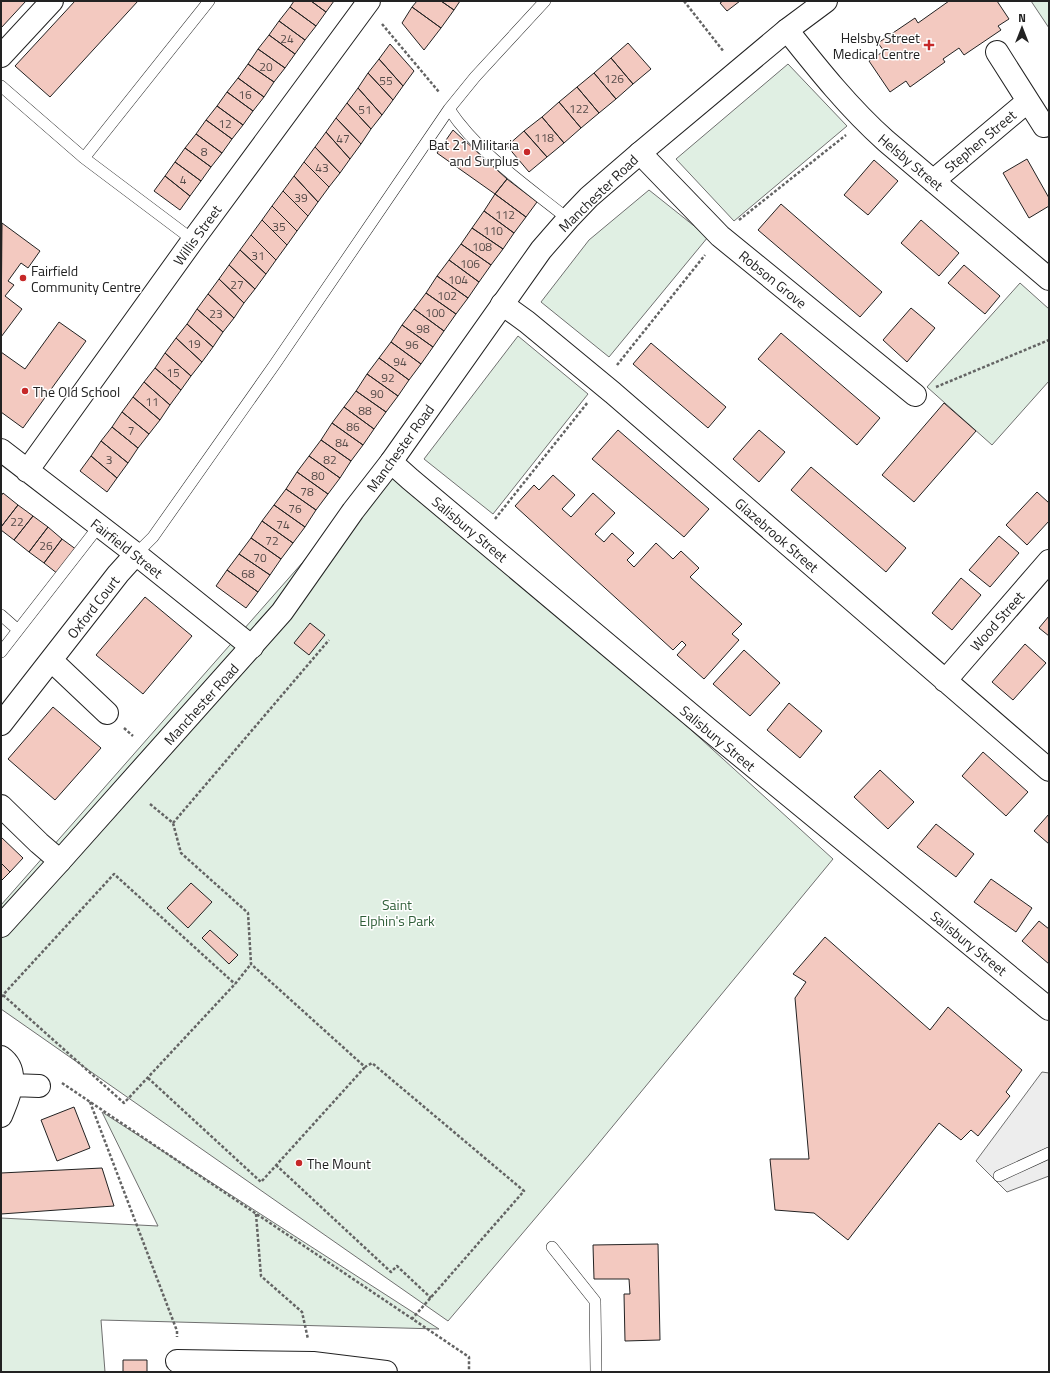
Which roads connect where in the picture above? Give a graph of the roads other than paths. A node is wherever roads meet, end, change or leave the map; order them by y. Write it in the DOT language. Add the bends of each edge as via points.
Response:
graph roads {
  1 [pos="52,1"];
  2 [pos="209,1"];
  3 [pos="545,1"];
  4 [pos="826,1"];
  5 [pos="366,4"];
  6 [pos="787,30"];
  7 [pos="997,52"];
  8 [pos="1,56"];
  9 [pos="1,86"];
  10 [pos="1028,101"];
  11 [pos="449,109"];
  12 [pos="1044,126"];
  13 [pos="640,153"];
  14 [pos="84,158"];
  15 [pos="932,181"];
  16 [pos="568,219"];
  17 [pos="193,240"];
  18 [pos="1049,279"];
  19 [pos="502,304"];
  20 [pos="915,395"];
  21 [pos="1,450"];
  22 [pos="391,462"];
  23 [pos="27,471"];
  24 [pos="100,526"];
  25 [pos="136,554"];
  26 [pos="1049,561"];
  27 [pos="1,615"];
  28 [pos="18,630"];
  29 [pos="252,647"];
  30 [pos="1,652"];
  31 [pos="52,661"];
  32 [pos="945,681"];
  33 [pos="107,713"];
  34 [pos="1,724"];
  35 [pos="1049,770"];
  36 [pos="1,806"];
  37 [pos="60,861"];
  38 [pos="1,926"];
  39 [pos="1049,1009"];
  40 [pos="1,1057"];
  41 [pos="12,1085"];
  42 [pos="39,1086"];
  43 [pos="1,1116"];
  44 [pos="1049,1153"];
  45 [pos="999,1176"];
  46 [pos="552,1247"];
  47 [pos="177,1361"];
  48 [pos="386,1372"];
  49 [pos="596,1372"];
  1 -- 8 [label="street"];
  2 -- 14 [label="lane"];
  3 -- 11 [label="lane"];
  4 -- 6 [label="street, Manchester Road"];
  5 -- 17 [label="street, Willis Street"];
  6 -- 13 [label="street, Manchester Road"];
  6 -- 15 [label="street, Helsby Street" via="862,119"];
  7 -- 10 [label="street, Stephen Street"];
  9 -- 14 [label="lane"];
  10 -- 12 [label="street, Stephen Street"];
  10 -- 15 [label="street, Stephen Street"];
  11 -- 16 [label="lane" via="487,153"];
  11 -- 25 [label="lane" via="271,370 153,537"];
  13 -- 16 [label="street, Manchester Road" via="589,197"];
  13 -- 20 [label="street, Robson Grove" via="720,236"];
  14 -- 17 [label="lane"];
  15 -- 18 [label="street, Helsby Street"];
  16 -- 19 [label="street, Manchester Road" via="541,250"];
  17 -- 23 [label="street, Willis Street"];
  19 -- 22 [label="street, Manchester Road"];
  19 -- 32 [label="street, Glazebrook Street" via="601,383"];
  21 -- 23 [label="street, Fairfield Street"];
  22 -- 29 [label="street, Manchester Road" via="282,612"];
  22 -- 39 [label="street, Salisbury Street" via="708,729"];
  23 -- 24 [label="street, Fairfield Street"];
  24 -- 25 [label="street, Fairfield Street"];
  24 -- 28 [label="lane"];
  25 -- 29 [label="street, Fairfield Street"];
  25 -- 31 [label="street, Oxford Court"];
  26 -- 32 [label="street, Wood Street"];
  27 -- 28 [label="lane"];
  28 -- 30 [label="lane"];
  29 -- 37 [label="street, Manchester Road"];
  31 -- 33 [label="street"];
  31 -- 34 [label="street, Oxford Court"];
  32 -- 35 [label="street, Glazebrook Street"];
  36 -- 37 [label="street"];
  37 -- 38 [label="street, Manchester Road"];
  40 -- 41 [label="street" via="10,1068"];
  41 -- 42 [label="street"];
  41 -- 43 [label="street"];
  44 -- 45 [label="lane"];
  46 -- 49 [label="lane" via="595,1301"];
  47 -- 48 [label="street" via="313,1362"];
}
